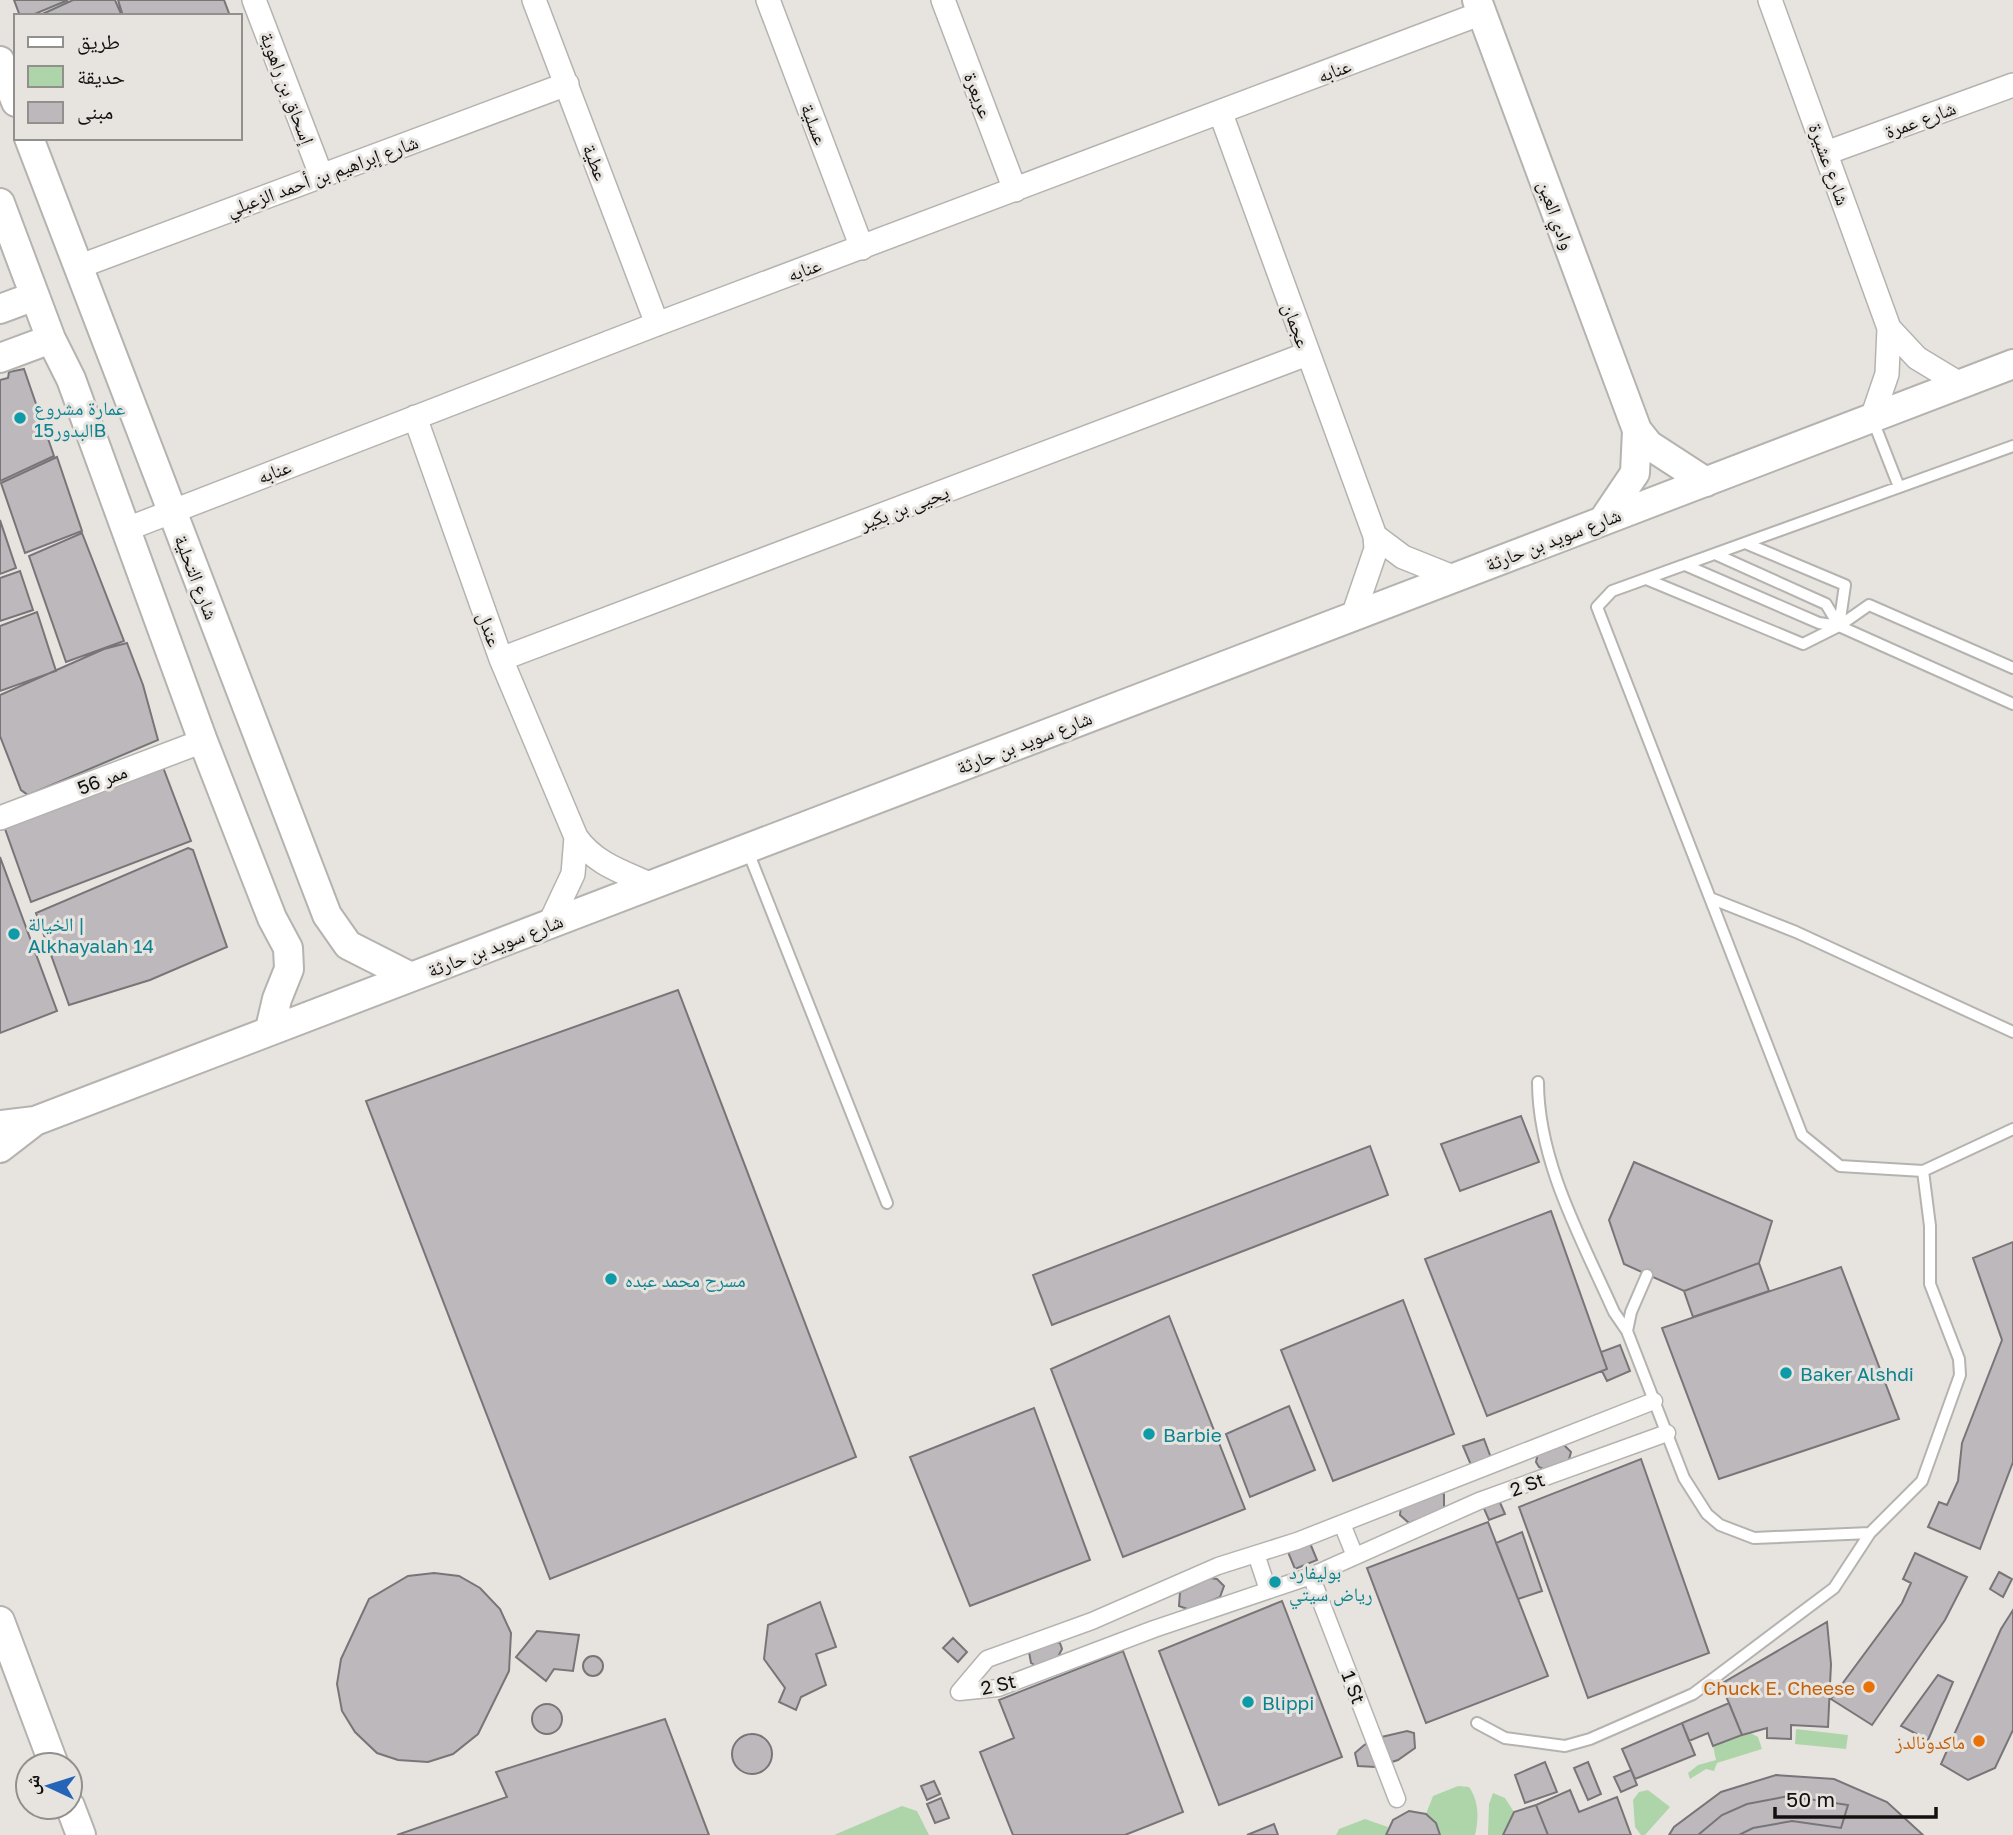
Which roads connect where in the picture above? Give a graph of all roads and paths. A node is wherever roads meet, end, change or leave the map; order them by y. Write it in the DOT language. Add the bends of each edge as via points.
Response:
graph roads {
  1 [pos="254,0"];
  2 [pos="534,0"];
  3 [pos="768,0"];
  4 [pos="943,0"];
  5 [pos="1770,0"];
  6 [pos="1479,6"];
  7 [pos="0,61"];
  8 [pos="567,85"];
  9 [pos="2013,85"];
  10 [pos="14,97"];
  11 [pos="1221,114"];
  12 [pos="30,140"];
  13 [pos="1826,153"];
  14 [pos="321,175"];
  15 [pos="1015,190"];
  16 [pos="0,203"];
  17 [pos="862,247"];
  18 [pos="78,267"];
  19 [pos="35,296"];
  20 [pos="0,309"];
  21 [pos="657,324"];
  22 [pos="1889,328"];
  23 [pos="51,340"];
  24 [pos="1307,354"];
  25 [pos="0,358"];
  26 [pos="2013,364"];
  27 [pos="1960,384"];
  28 [pos="415,417"];
  29 [pos="1871,418"];
  30 [pos="1637,430"];
  31 [pos="2013,446"];
  32 [pos="1706,481"];
  33 [pos="1899,487"];
  34 [pos="172,511"];
  35 [pos="1604,519"];
  36 [pos="127,529"];
  37 [pos="1375,536"];
  38 [pos="1745,543"];
  39 [pos="1715,554"];
  40 [pos="1685,565"];
  41 [pos="1453,577"];
  42 [pos="1646,579"];
  43 [pos="1353,615"];
  44 [pos="1839,626"];
  45 [pos="501,659"];
  46 [pos="2013,668"];
  47 [pos="2013,704"];
  48 [pos="203,741"];
  49 [pos="0,818"];
  50 [pos="576,837"];
  51 [pos="747,849"];
  52 [pos="652,886"];
  53 [pos="1710,898"];
  54 [pos="549,925"];
  55 [pos="411,977"];
  56 [pos="270,1029"];
  57 [pos="2013,1032"];
  58 [pos="1538,1082"];
  59 [pos="36,1121"];
  60 [pos="0,1125"];
  61 [pos="2013,1129"];
  62 [pos="0,1148"];
  63 [pos="1923,1171"];
  64 [pos="887,1203"];
  65 [pos="1647,1275"];
  66 [pos="1628,1331"];
  67 [pos="1654,1401"];
  68 [pos="1667,1433"];
  69 [pos="1481,1470"];
  70 [pos="1491,1497"];
  71 [pos="1342,1524"];
  72 [pos="1870,1533"];
  73 [pos="1256,1554"];
  74 [pos="1355,1556"];
  75 [pos="1311,1576"];
  76 [pos="1268,1590"];
  77 [pos="1110,1613"];
  78 [pos="0,1620"];
  79 [pos="1121,1641"];
  80 [pos="1477,1723"];
  81 [pos="49,1751"];
  82 [pos="1397,1799"];
  1 -- 14 [label="street, إسحاق بن راهوية"];
  2 -- 8 [label="street, عطية"];
  3 -- 17 [label="street, عسلية"];
  4 -- 15 [label="street, عريعرة"];
  5 -- 13 [label="street, شارع عشيرة"];
  6 -- 11 [label="street, عنابه"];
  6 -- 30 [label="street, وادي العين"];
  7 -- 10 [label="street"];
  8 -- 14 [label="street, شارع إبراهيم بن أحمد الزعبلي"];
  8 -- 21 [label="street, عطية"];
  9 -- 13 [label="street, شارع عمرة"];
  11 -- 15 [label="street, عنابه"];
  11 -- 24 [label="street, عجمان"];
  12 -- 18 [label="street, شارع التحلية"];
  13 -- 22 [label="street, شارع عشيرة"];
  14 -- 18 [label="street, شارع إبراهيم بن أحمد الزعبلي"];
  15 -- 17 [label="street, عنابه"];
  16 -- 19 [label="street"];
  17 -- 21 [label="street, عنابه"];
  18 -- 34 [label="street, شارع التحلية"];
  19 -- 20 [label="street"];
  19 -- 23 [label="street"];
  21 -- 28 [label="street, عنابه"];
  22 -- 27 [label="street, شارع عشيرة" via="1917,358"];
  22 -- 29 [label="street, شارع عشيرة" via="1887,374"];
  23 -- 25 [label="street"];
  23 -- 36 [label="street" via="71,379"];
  24 -- 37 [label="street, عجمان"];
  24 -- 45 [label="street, يحيى بن بكير"];
  26 -- 27 [label="street, شارع سويد بن حارثة"];
  27 -- 29 [label="street, شارع سويد بن حارثة"];
  28 -- 34 [label="street, عنابه"];
  28 -- 45 [label="street, عندل"];
  29 -- 32 [label="street, شارع سويد بن حارثة"];
  29 -- 33 [label="lane"];
  30 -- 32 [label="street, وادي العين" via="1649,445"];
  30 -- 35 [label="street, وادي العين" via="1636,473"];
  31 -- 33 [label="lane"];
  32 -- 35 [label="street, شارع سويد بن حارثة"];
  33 -- 38 [label="lane"];
  34 -- 36 [label="street, عنابه"];
  34 -- 55 [label="street, شارع التحلية" via="327,915 348,945"];
  35 -- 41 [label="street, شارع سويد بن حارثة"];
  36 -- 48 [label="street"];
  37 -- 41 [label="street" via="1404,557"];
  37 -- 43 [label="street" via="1376,548"];
  38 -- 39 [label="lane"];
  38 -- 44 [label="lane" via="1844,586"];
  39 -- 40 [label="lane"];
  39 -- 44 [label="lane" via="1826,604"];
  40 -- 42 [label="lane"];
  40 -- 44 [label="lane" via="1819,623"];
  41 -- 43 [label="street, شارع سويد بن حارثة"];
  42 -- 44 [label="lane" via="1803,644"];
  42 -- 53 [label="lane" via="1612,591 1597,607"];
  43 -- 51 [label="street, شارع سويد بن حارثة"];
  44 -- 46 [label="lane" via="1869,605"];
  44 -- 47 [label="lane"];
  45 -- 50 [label="street, عندل"];
  48 -- 49 [label="street, ممر 56"];
  48 -- 56 [label="street" via="272,918 288,947 289,969"];
  50 -- 52 [label="street, عندل" via="600,862"];
  50 -- 54 [label="street, عندل" via="573,874"];
  51 -- 52 [label="street, شارع سويد بن حارثة"];
  51 -- 64 [label="lane"];
  52 -- 54 [label="street, شارع سويد بن حارثة"];
  53 -- 57 [label="lane" via="1796,932"];
  53 -- 63 [label="lane" via="1802,1135 1840,1166"];
  54 -- 55 [label="street, شارع سويد بن حارثة"];
  55 -- 56 [label="street, شارع سويد بن حارثة"];
  56 -- 59 [label="street, شارع سويد بن حارثة"];
  58 -- 66 [label="lane" via="1542,1134 1552,1164 1614,1312"];
  59 -- 60 [label="street"];
  59 -- 62 [label="street"];
  61 -- 63 [label="lane"];
  63 -- 72 [label="lane" via="1930,1226 1930,1284 1959,1359 1960,1375 1922,1481"];
  65 -- 66 [label="lane"];
  66 -- 67 [label="lane"];
  67 -- 68 [label="lane"];
  67 -- 69 [label="street, 2 St"];
  68 -- 70 [label="street, 2 St"];
  68 -- 72 [label="lane" via="1695,1500 1729,1529 1754,1538"];
  69 -- 70 [label="street"];
  69 -- 71 [label="street, 2 St"];
  70 -- 74 [label="street, 2 St"];
  71 -- 73 [label="street, 2 St"];
  71 -- 74 [label="street"];
  72 -- 80 [label="lane" via="1833,1588 1693,1693 1565,1746 1505,1738"];
  73 -- 76 [label="street"];
  73 -- 77 [label="street, 2 St"];
  74 -- 75 [label="street, 2 St"];
  75 -- 76 [label="street, 2 St"];
  75 -- 82 [label="street, 1 St"];
  76 -- 79 [label="street, 2 St"];
  77 -- 79 [label="street"];
  77 -- 79 [label="street, 2 St" via="987,1659 959,1692 998,1688"];
  78 -- 81 [label="street"];
}
